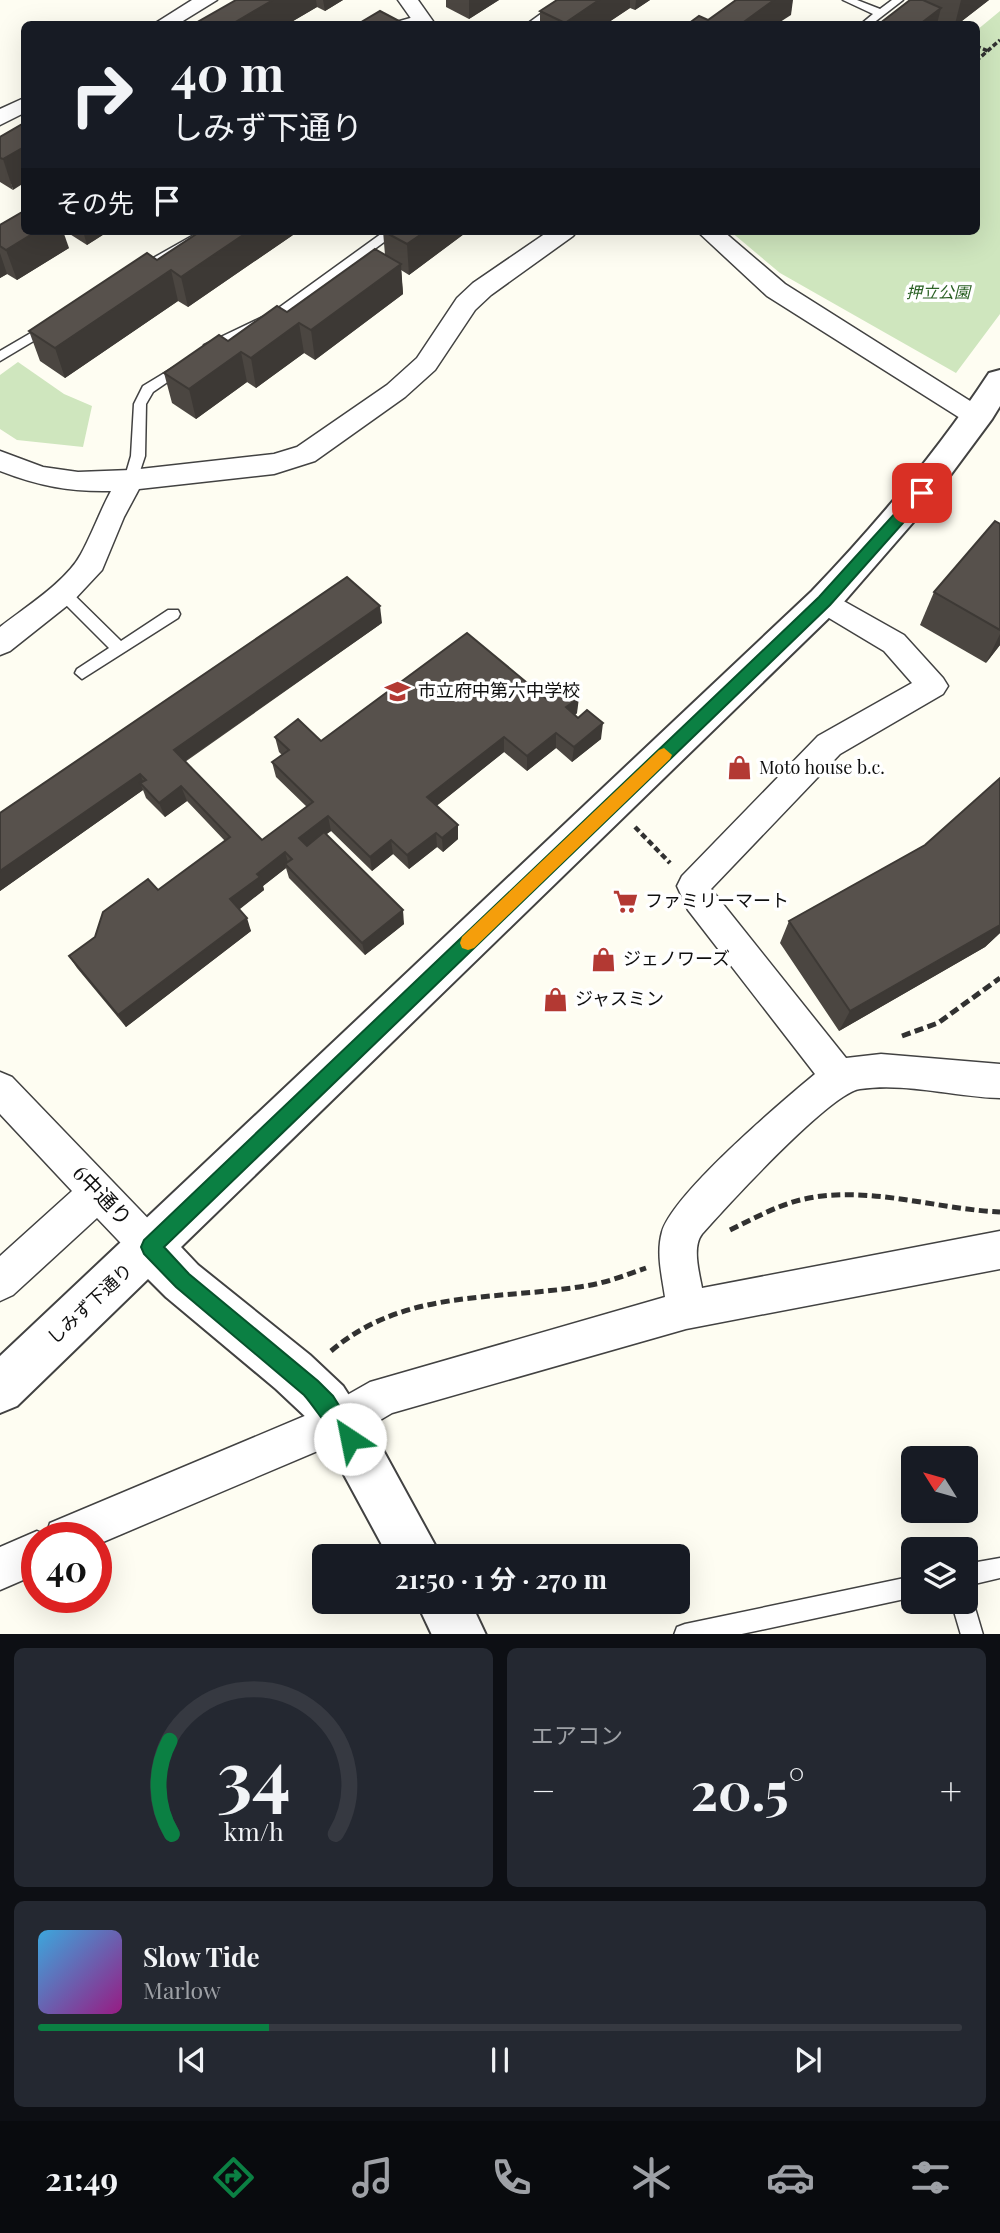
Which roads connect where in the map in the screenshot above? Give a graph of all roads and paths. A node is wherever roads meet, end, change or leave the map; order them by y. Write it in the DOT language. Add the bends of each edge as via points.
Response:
graph roads {
  1 [pos="206,0"];
  2 [pos="408,0"];
  3 [pos="567,0"];
  4 [pos="848,0"];
  5 [pos="898,0"];
  6 [pos="881,13"];
  7 [pos="169,21"];
  8 [pos="423,21"];
  9 [pos="536,21"];
  10 [pos="870,21"];
  11 [pos="1000,40"];
  12 [pos="980,48"];
  13 [pos="988,51"];
  14 [pos="980,58"];
  15 [pos="21,106"];
  16 [pos="0,118"];
  17 [pos="203,235"];
  18 [pos="387,235"];
  19 [pos="559,235"];
  20 [pos="714,235"];
  21 [pos="124,279"];
  22 [pos="56,322"];
  23 [pos="0,357"];
  24 [pos="1000,381"];
  25 [pos="977,417"];
  26 [pos="0,461"];
  27 [pos="131,481"];
  28 [pos="63,593"];
  29 [pos="824,601"];
  30 [pos="173,614"];
  31 [pos="0,643"];
  32 [pos="120,649"];
  33 [pos="82,674"];
  34 [pos="630,822"];
  35 [pos="693,886"];
  36 [pos="1000,978"];
  37 [pos="900,1037"];
  38 [pos="838,1076"];
  39 [pos="1000,1082"];
  40 [pos="0,1089"];
  41 [pos="98,1192"];
  42 [pos="150,1247"];
  43 [pos="1000,1250"];
  44 [pos="0,1282"];
  45 [pos="687,1310"];
  46 [pos="0,1389"];
  47 [pos="339,1422"];
  48 [pos="102,1522"];
  49 [pos="409,1544"];
  50 [pos="21,1559"];
  51 [pos="1000,1568"];
  52 [pos="0,1569"];
  53 [pos="978,1573"];
  54 [pos="901,1589"];
  55 [pos="449,1614"];
  56 [pos="966,1614"];
  57 [pos="460,1634"];
  58 [pos="685,1634"];
  59 [pos="972,1634"];
  1 -- 7 [label="street"];
  2 -- 8 [label="street"];
  3 -- 9 [label="lane"];
  4 -- 6 [label="lane"];
  5 -- 6 [label="lane"];
  6 -- 10 [label="lane"];
  11 -- 13 [label="path"];
  12 -- 13 [label="path"];
  13 -- 14 [label="path"];
  15 -- 16 [label="street"];
  17 -- 21 [label="lane"];
  18 -- 27 [label="lane" via="277,315 206,349 148,390 140,404 138,456"];
  19 -- 27 [label="street" via="466,304 426,364 396,391 306,454 274,464"];
  20 -- 25 [label="street" via="776,290"];
  22 -- 23 [label="lane"];
  24 -- 25 [label="street, しみず下通り"];
  25 -- 29 [label="street, しみず下通り" via="922,493"];
  26 -- 27 [label="street" via="40,476 78,482"];
  27 -- 28 [label="street" via="92,562"];
  28 -- 31 [label="street"];
  28 -- 32 [label="lane"];
  29 -- 35 [label="street" via="894,643 933,686 829,745"];
  29 -- 42 [label="street, しみず下通り"];
  30 -- 32 [label="lane"];
  32 -- 33 [label="lane"];
  34 -- 35 [label="path"];
  35 -- 38 [label="street"];
  36 -- 37 [label="path" via="938,1023"];
  38 -- 39 [label="street" via="881,1069"];
  38 -- 45 [label="street" via="709,1197 681,1230 679,1256"];
  40 -- 41 [label="street, 6中通り"];
  41 -- 42 [label="street, 6中通り"];
  41 -- 44 [label="street"];
  42 -- 46 [label="street, しみず下通り"];
  42 -- 47 [label="street, 6中通り" via="182,1281 311,1388"];
  43 -- 45 [label="street"];
  45 -- 47 [label="street" via="384,1396"];
  47 -- 48 [label="street"];
  47 -- 49 [label="street, 6中通り"];
  50 -- 52 [label="street"];
  51 -- 53 [label="lane"];
  54 -- 58 [label="lane"];
  55 -- 57 [label="street"];
  56 -- 59 [label="lane"];
}
